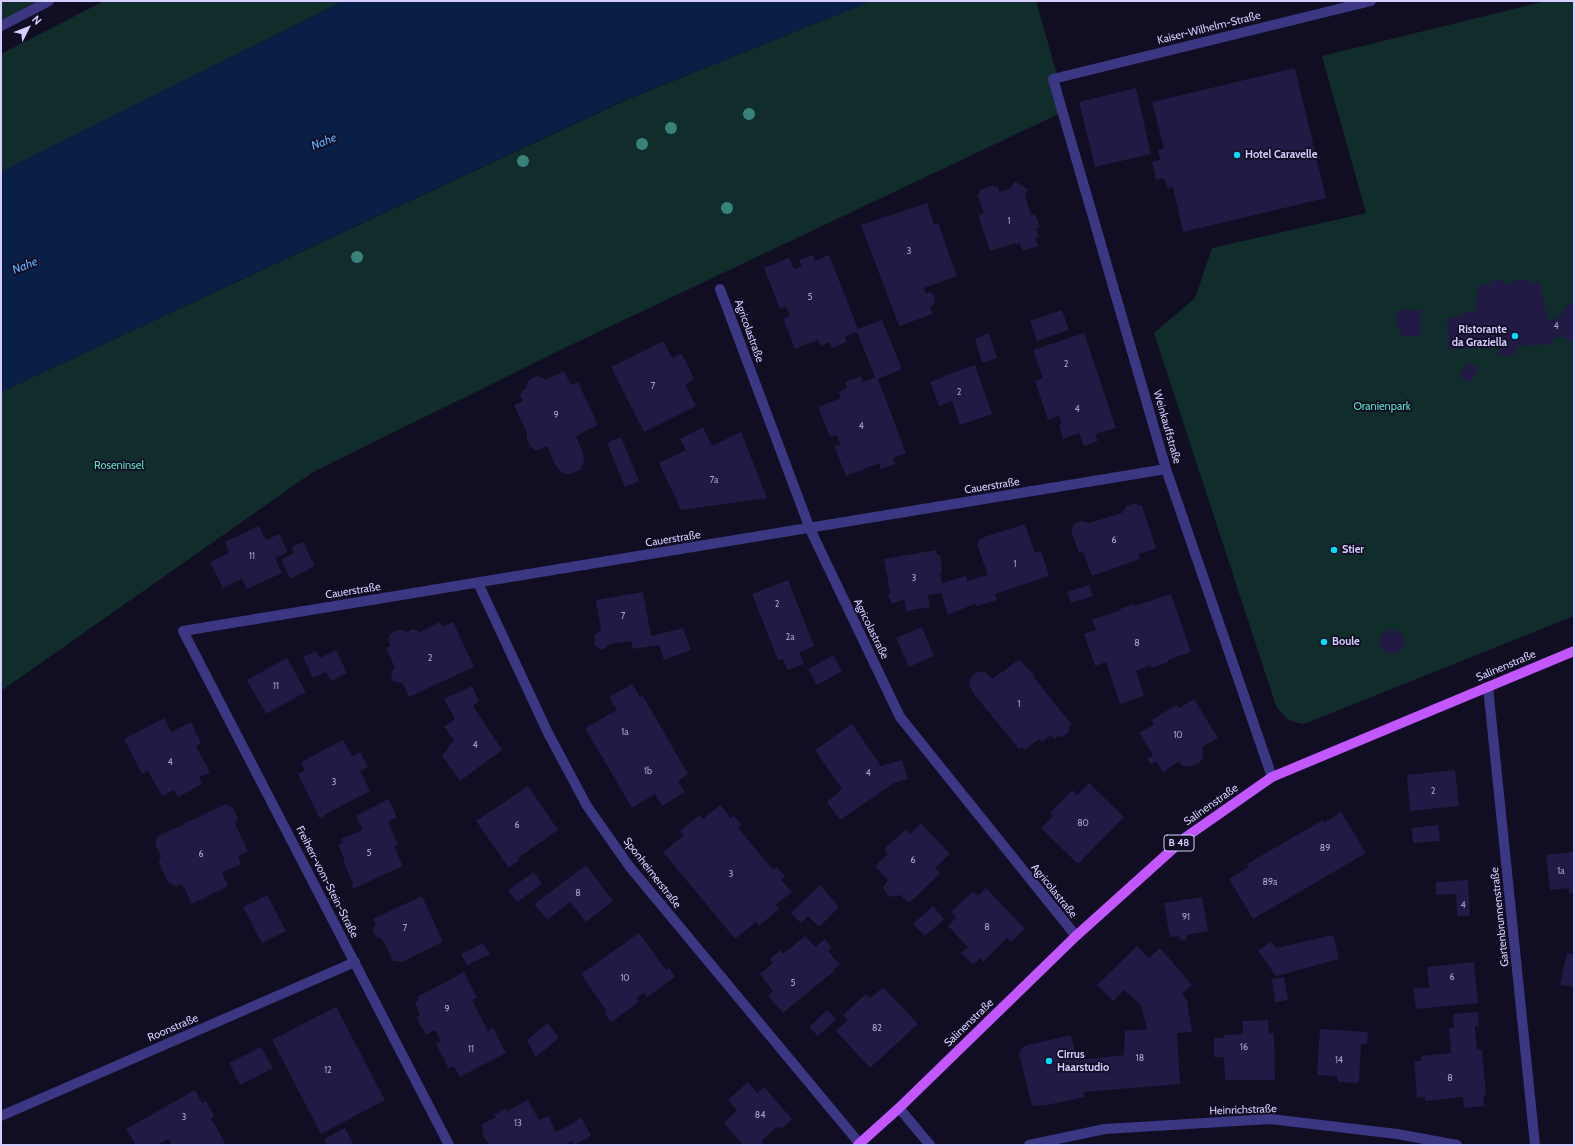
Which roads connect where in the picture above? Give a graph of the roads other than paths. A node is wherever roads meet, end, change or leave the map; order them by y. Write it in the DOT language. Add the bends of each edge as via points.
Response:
graph roads {
  1 [pos="50,1"];
  2 [pos="1371,1"];
  3 [pos="1,26"];
  4 [pos="1054,79"];
  5 [pos="720,289"];
  6 [pos="1166,469"];
  7 [pos="810,528"];
  8 [pos="478,582"];
  9 [pos="183,631"];
  10 [pos="1574,651"];
  11 [pos="1488,687"];
  12 [pos="1272,778"];
  13 [pos="1076,936"];
  14 [pos="355,962"];
  15 [pos="899,1108"];
  16 [pos="1,1116"];
  17 [pos="859,1144"];
  18 [pos="449,1145"];
  19 [pos="930,1145"];
  20 [pos="1029,1145"];
  21 [pos="1457,1145"];
  22 [pos="1536,1145"];
  1 -- 3 [label="street"];
  2 -- 4 [label="street, Kaiser-Wilhelm-Straße"];
  4 -- 6 [label="street, Weinkauffstraße"];
  5 -- 7 [label="street, Agricolastraße"];
  6 -- 7 [label="street, Cauerstraße"];
  6 -- 12 [label="street, Weinkauffstraße"];
  7 -- 8 [label="street, Cauerstraße"];
  7 -- 13 [label="street, Agricolastraße" via="900,717"];
  8 -- 9 [label="street, Cauerstraße"];
  8 -- 17 [label="street, Sponheimerstraße" via="548,733 588,806 629,866"];
  9 -- 14 [label="street, Freiherr-vom-Stein-Straße"];
  10 -- 11 [label="main road, Salinenstraße / B 48"];
  11 -- 12 [label="main road, Salinenstraße / B 48"];
  11 -- 22 [label="street, Gartenbrunnenstraße"];
  12 -- 13 [label="main road, Salinenstraße / B 48" via="1186,837"];
  13 -- 15 [label="main road, Salinenstraße / B 48"];
  14 -- 16 [label="street, Roonstraße"];
  14 -- 18 [label="street, Freiherr-vom-Stein-Straße"];
  15 -- 17 [label="main road, Salinenstraße / B 48"];
  15 -- 19 [label="street"];
  20 -- 21 [label="street, Heinrichstraße" via="1106,1129 1270,1120 1397,1134"];
}
